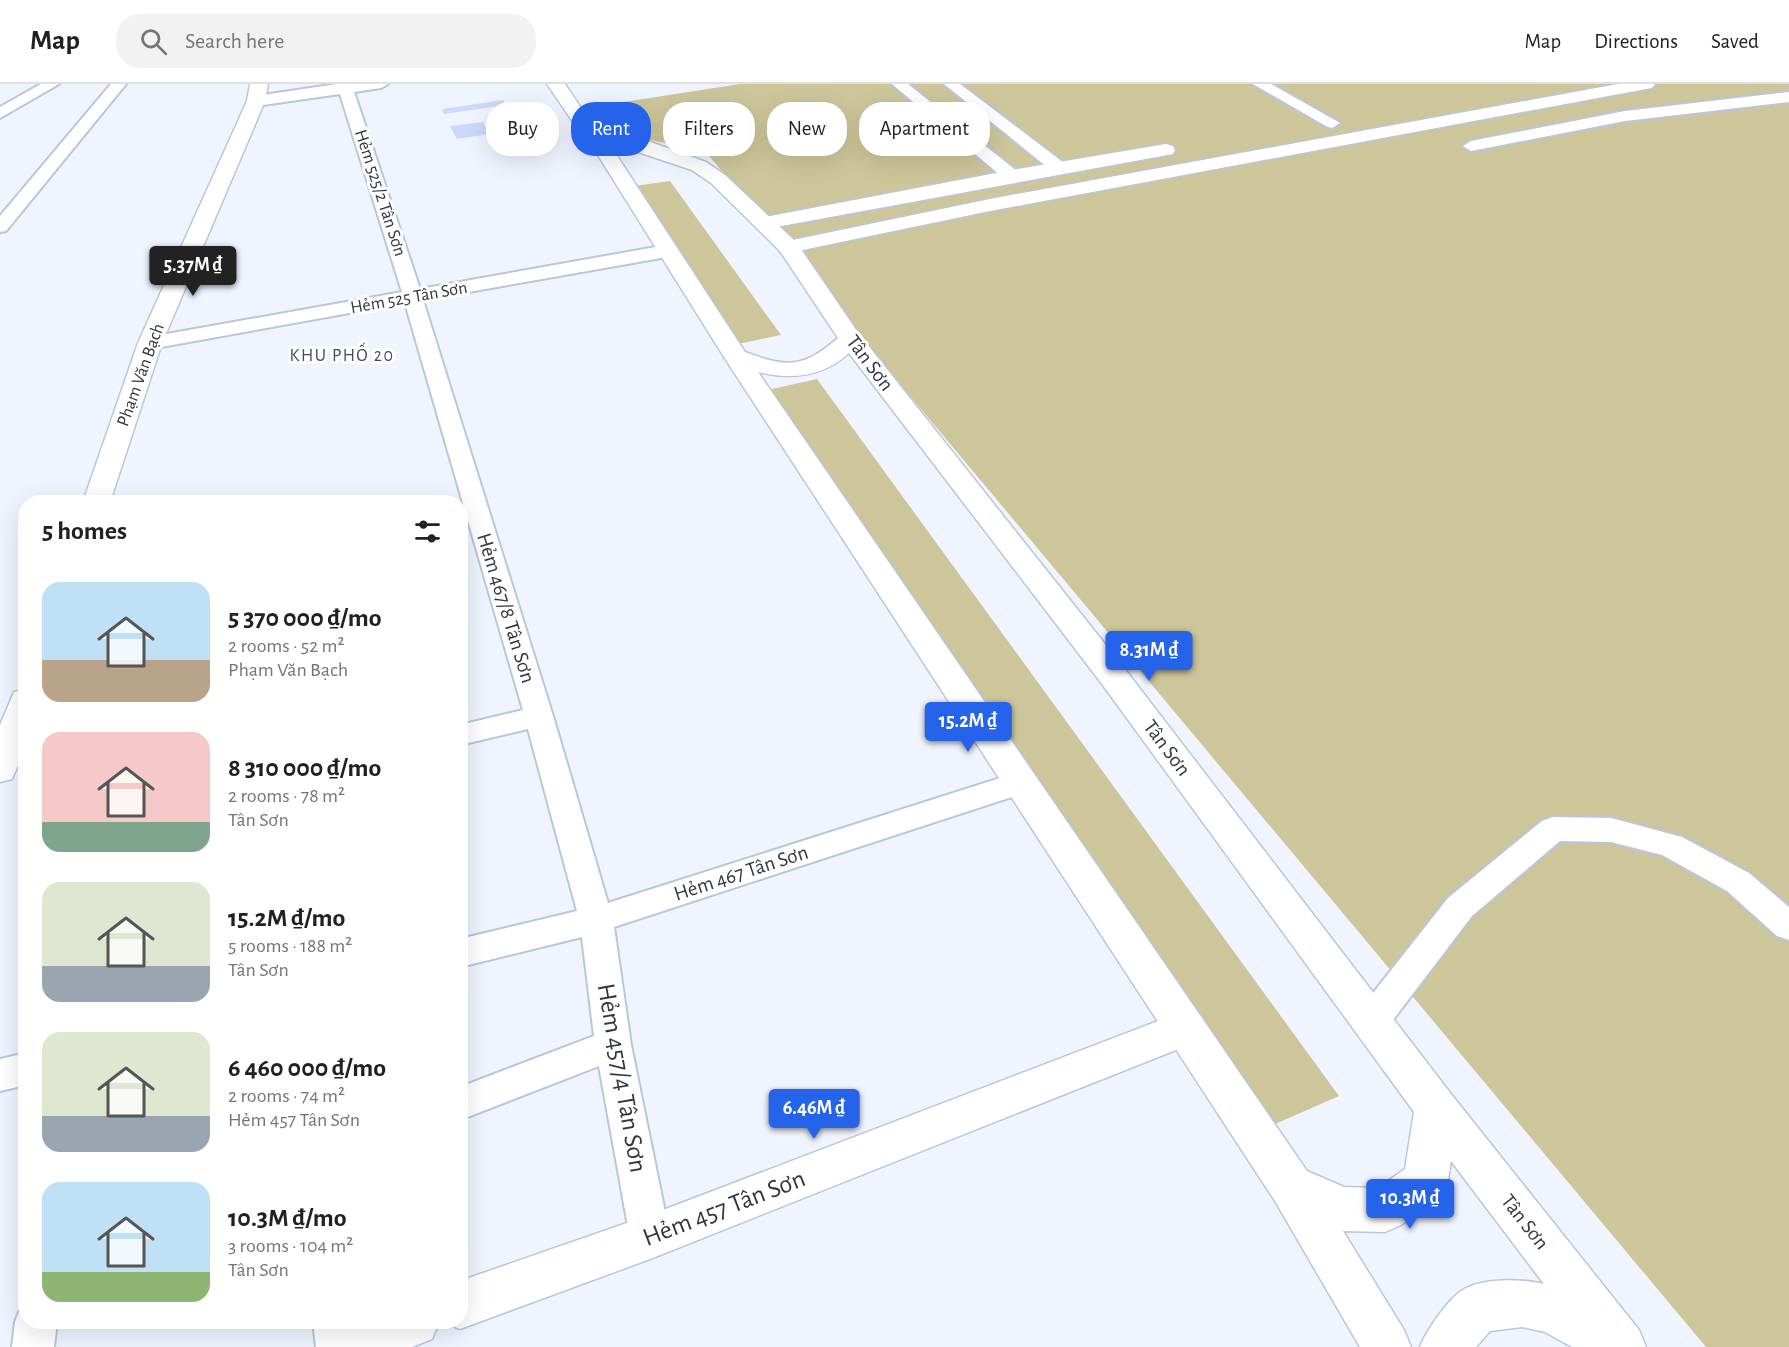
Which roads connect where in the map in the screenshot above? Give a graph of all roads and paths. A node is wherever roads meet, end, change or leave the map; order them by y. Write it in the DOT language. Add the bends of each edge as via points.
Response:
graph roads {
  1 [pos="52,84"];
  2 [pos="119,84"];
  3 [pos="381,84"];
  4 [pos="556,84"];
  5 [pos="899,84"];
  6 [pos="951,84"];
  7 [pos="1260,84"];
  8 [pos="1549,84"];
  9 [pos="1646,84"];
  10 [pos="1768,84"];
  11 [pos="345,86"];
  12 [pos="1789,91"];
  13 [pos="257,92"];
  14 [pos="1789,97"];
  15 [pos="970,99"];
  16 [pos="919,102"];
  17 [pos="950,102"];
  18 [pos="571,107"];
  19 [pos="1404,111"];
  20 [pos="0,113"];
  21 [pos="1332,123"];
  22 [pos="1429,124"];
  23 [pos="1298,129"];
  24 [pos="1471,146"];
  25 [pos="1184,147"];
  26 [pos="651,148"];
  27 [pos="617,156"];
  28 [pos="987,156"];
  29 [pos="1058,168"];
  30 [pos="1012,176"];
  31 [pos="718,179"];
  32 [pos="641,180"];
  33 [pos="969,184"];
  34 [pos="990,205"];
  35 [pos="765,223"];
  36 [pos="0,227"];
  37 [pos="788,247"];
  38 [pos="667,251"];
  39 [pos="413,298"];
  40 [pos="851,339"];
  41 [pos="150,343"];
  42 [pos="736,357"];
  43 [pos="98,495"];
  44 [pos="539,716"];
  45 [pos="18,722"];
  46 [pos="468,733"];
  47 [pos="0,770"];
  48 [pos="1019,783"];
  49 [pos="596,920"];
  50 [pos="1789,927"];
  51 [pos="468,951"];
  52 [pos="1371,1022"];
  53 [pos="1187,1028"];
  54 [pos="613,1045"];
  55 [pos="18,1071"];
  56 [pos="0,1075"];
  57 [pos="468,1101"];
  58 [pos="1436,1108"];
  59 [pos="1291,1186"];
  60 [pos="650,1237"];
  61 [pos="468,1302"];
  62 [pos="35,1329"];
  63 [pos="335,1329"];
  64 [pos="395,1329"];
  65 [pos="33,1347"];
  66 [pos="337,1347"];
  67 [pos="344,1347"];
  68 [pos="1387,1347"];
  69 [pos="1444,1347"];
  70 [pos="1621,1347"];
  1 -- 20 [label="lane"];
  2 -- 36 [label="lane"];
  3 -- 11 [label="lane"];
  4 -- 18 [label="street"];
  5 -- 16 [label="lane"];
  6 -- 15 [label="lane"];
  7 -- 21 [label="lane"];
  8 -- 19 [label="street"];
  9 -- 22 [label="street"];
  10 -- 12 [label="lane"];
  11 -- 13 [label="lane"];
  11 -- 39 [label="lane, Hẻm 525/2 Tân Sơn"];
  13 -- 41 [label="street, Phạm Văn Bạch"];
  14 -- 24 [label="lane" via="1737,106 1647,113"];
  15 -- 17 [label="lane"];
  15 -- 29 [label="lane"];
  19 -- 21 [label="street"];
  19 -- 22 [label="street"];
  21 -- 23 [label="street"];
  22 -- 34 [label="street"];
  25 -- 29 [label="street"];
  26 -- 31 [label="street, Tân Sơn" via="684,159"];
  27 -- 32 [label="street"];
  28 -- 30 [label="lane"];
  29 -- 30 [label="street"];
  30 -- 33 [label="street"];
  31 -- 32 [label="street" via="689,168"];
  31 -- 35 [label="street, Tân Sơn"];
  32 -- 38 [label="street"];
  33 -- 34 [label="street"];
  33 -- 35 [label="street"];
  34 -- 37 [label="street"];
  35 -- 37 [label="street, Tân Sơn"];
  37 -- 40 [label="street, Tân Sơn"];
  38 -- 39 [label="lane, Hẻm 525 Tân Sơn"];
  38 -- 42 [label="street"];
  39 -- 41 [label="lane, Hẻm 525 Tân Sơn"];
  39 -- 44 [label="lane, Hẻm 467/8 Tân Sơn"];
  40 -- 42 [label="street" via="822,363 790,370"];
  40 -- 52 [label="street, Tân Sơn" via="1113,676"];
  41 -- 43 [label="street, Phạm Văn Bạch"];
  42 -- 48 [label="street"];
  44 -- 46 [label="lane"];
  44 -- 49 [label="lane, Hẻm 467/8 Tân Sơn"];
  45 -- 47 [label="street"];
  48 -- 49 [label="lane, Hẻm 467 Tân Sơn"];
  48 -- 53 [label="street"];
  49 -- 51 [label="lane, Hẻm 467 Tân Sơn"];
  49 -- 54 [label="lane, Hẻm 457/4 Tân Sơn"];
  50 -- 52 [label="lane" via="1738,882 1671,845 1611,830 1552,829 1460,907"];
  52 -- 58 [label="street, Tân Sơn"];
  53 -- 59 [label="street"];
  53 -- 60 [label="street, Hẻm 457 Tân Sơn"];
  54 -- 57 [label="lane"];
  54 -- 60 [label="lane, Hẻm 457/4 Tân Sơn"];
  55 -- 56 [label="lane"];
  58 -- 59 [label="street" via="1426,1180 1385,1210 1342,1209"];
  58 -- 70 [label="street, Tân Sơn"];
  59 -- 68 [label="street"];
  60 -- 61 [label="street, Hẻm 457 Tân Sơn"];
  62 -- 65 [label="lane"];
  63 -- 66 [label="lane"];
  64 -- 67 [label="street"];
  69 -- 70 [label="street" via="1478,1308 1522,1303 1552,1310"];
}
